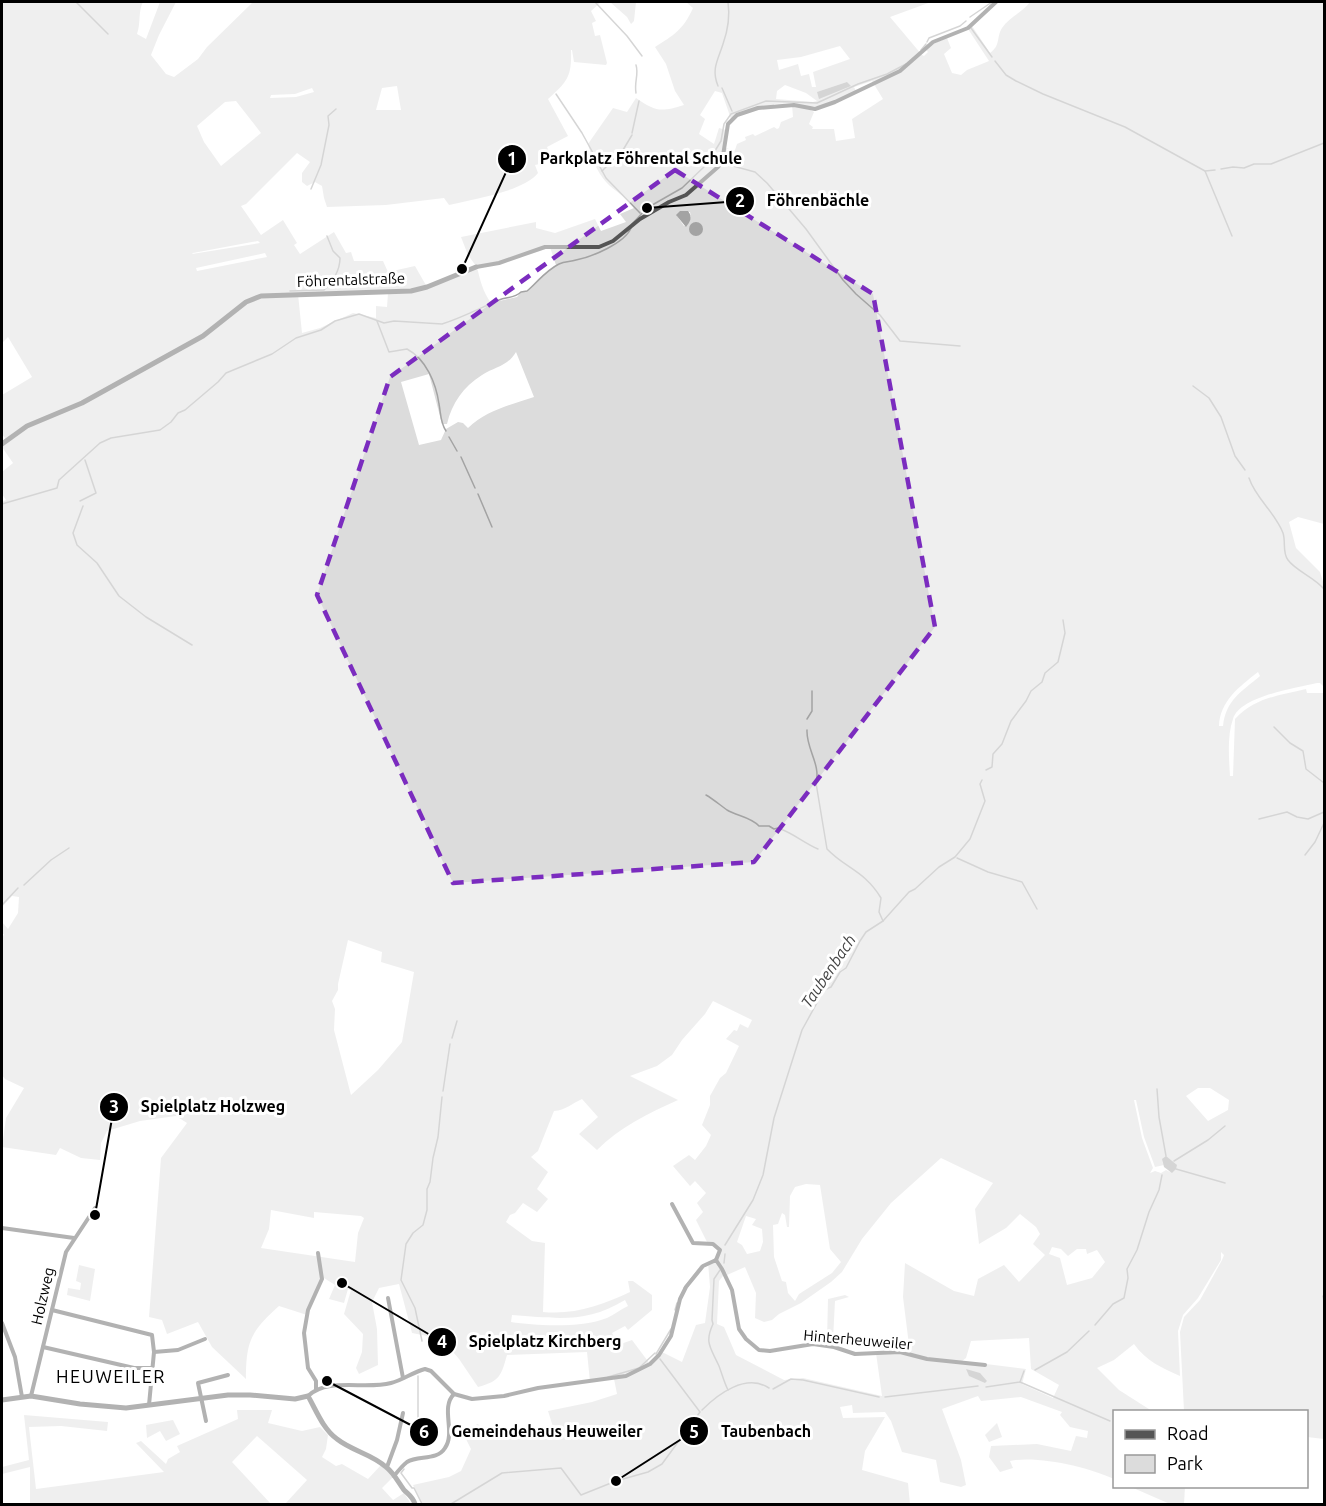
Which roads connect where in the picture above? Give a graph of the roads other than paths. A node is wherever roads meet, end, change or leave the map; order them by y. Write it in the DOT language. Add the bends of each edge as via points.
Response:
graph roads {
  1 [pos="996,2"];
  2 [pos="476,267"];
  3 [pos="2,444"];
  4 [pos="672,1204"];
  5 [pos="95,1208"];
  6 [pos="2,1228"];
  7 [pos="74,1238"];
  8 [pos="318,1253"];
  9 [pos="716,1260"];
  10 [pos="388,1298"];
  11 [pos="52,1310"];
  12 [pos="2,1323"];
  13 [pos="205,1339"];
  14 [pos="43,1347"];
  15 [pos="154,1352"];
  16 [pos="986,1365"];
  17 [pos="152,1368"];
  18 [pos="228,1375"];
  19 [pos="403,1378"];
  20 [pos="192,1379"];
  21 [pos="198,1383"];
  22 [pos="316,1389"];
  23 [pos="454,1394"];
  24 [pos="31,1396"];
  25 [pos="308,1396"];
  26 [pos="22,1397"];
  27 [pos="201,1398"];
  28 [pos="2,1400"];
  29 [pos="149,1405"];
  30 [pos="403,1413"];
  31 [pos="206,1421"];
  32 [pos="387,1467"];
  33 [pos="394,1476"];
  34 [pos="414,1504"];
  1 -- 2 [label="street, Föhrentalstraße" via="968,28 933,42 900,72 835,102 815,109 794,105 758,108 737,116 728,124 718,167 686,195 632,225 613,241 599,247 545,247"];
  2 -- 3 [label="street, Föhrentalstraße" via="411,291 261,296 246,302 203,336 82,403 27,426"];
  4 -- 9 [label="street, Hinterheuweiler" via="693,1243 713,1244 720,1250"];
  5 -- 7 [label="street, Holzweg"];
  6 -- 7 [label="street"];
  7 -- 11 [label="street, Holzweg" via="66,1251"];
  8 -- 22 [label="street" via="322,1279 308,1310 304,1333 308,1368"];
  9 -- 16 [label="street, Hinterheuweiler" via="732,1290 739,1329 759,1350 813,1344 855,1354 900,1352"];
  9 -- 23 [label="street" via="703,1266 686,1287 671,1336 659,1355 636,1372 488,1399"];
  10 -- 19 [label="street"];
  11 -- 14 [label="street, Holzweg"];
  11 -- 15 [label="street" via="152,1335"];
  12 -- 26 [label="street" via="15,1357"];
  13 -- 15 [label="street" via="178,1350"];
  14 -- 17 [label="street" via="134,1368"];
  14 -- 24 [label="street, Holzweg"];
  15 -- 17 [label="street"];
  17 -- 29 [label="street"];
  18 -- 21 [label="street"];
  19 -- 22 [label="street" via="390,1383"];
  19 -- 23 [label="street" via="425,1369"];
  20 -- 21 [label="street"];
  21 -- 27 [label="street"];
  22 -- 25 [label="street"];
  23 -- 33 [label="street" via="449,1403 445,1448 437,1455 408,1461"];
  24 -- 26 [label="street"];
  24 -- 29 [label="street" via="111,1408"];
  25 -- 27 [label="street"];
  25 -- 32 [label="street" via="336,1438"];
  26 -- 28 [label="street"];
  27 -- 29 [label="street"];
  27 -- 31 [label="street"];
  30 -- 32 [label="street"];
  32 -- 33 [label="street"];
  33 -- 34 [label="street"];
}
